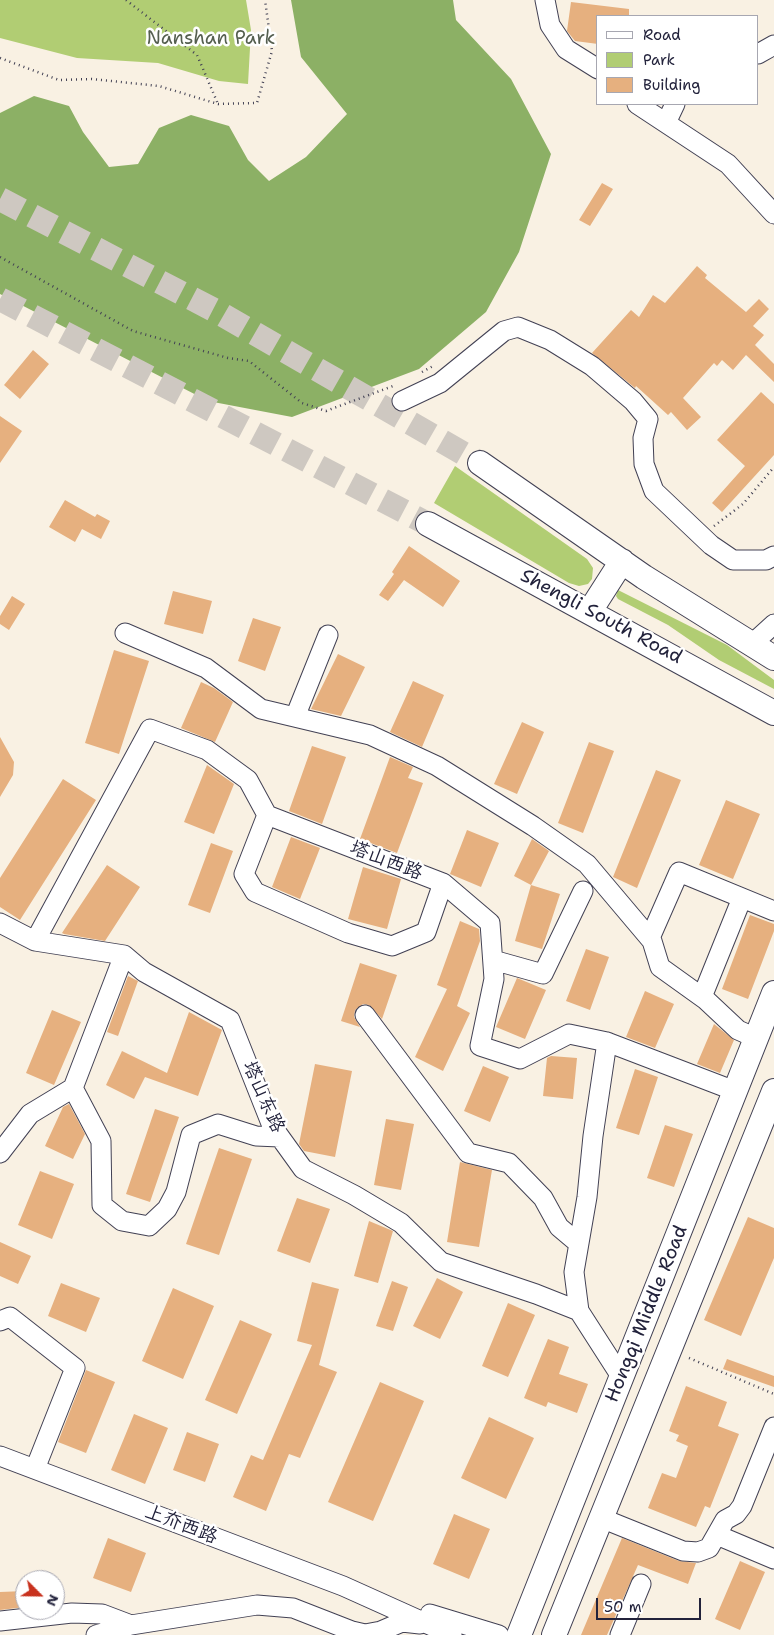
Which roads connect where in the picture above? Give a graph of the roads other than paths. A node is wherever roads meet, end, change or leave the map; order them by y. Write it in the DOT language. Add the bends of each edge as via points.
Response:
graph roads {
  1 [pos="545,0"];
  2 [pos="774,45"];
  3 [pos="759,53"];
  4 [pos="596,68"];
  5 [pos="639,105"];
  6 [pos="675,105"];
  7 [pos="666,123"];
  8 [pos="774,214"];
  9 [pos="398,393"];
  10 [pos="480,463"];
  11 [pos="428,524"];
  12 [pos="774,556"];
  13 [pos="622,561"];
  14 [pos="590,611"];
  15 [pos="774,624"];
  16 [pos="125,633"];
  17 [pos="328,635"];
  18 [pos="752,644"];
  19 [pos="774,658"];
  20 [pos="774,713"];
  21 [pos="295,717"];
  22 [pos="267,815"];
  23 [pos="442,883"];
  24 [pos="583,891"];
  25 [pos="742,898"];
  26 [pos="774,911"];
  27 [pos="0,923"];
  28 [pos="650,938"];
  29 [pos="35,941"];
  30 [pos="124,955"];
  31 [pos="493,960"];
  32 [pos="774,993"];
  33 [pos="702,997"];
  34 [pos="365,1015"];
  35 [pos="756,1038"];
  36 [pos="607,1042"];
  37 [pos="74,1088"];
  38 [pos="735,1091"];
  39 [pos="774,1091"];
  40 [pos="280,1137"];
  41 [pos="0,1153"];
  42 [pos="578,1243"];
  43 [pos="579,1311"];
  44 [pos="3,1315"];
  45 [pos="622,1378"];
  46 [pos="774,1427"];
  47 [pos="0,1456"];
  48 [pos="35,1469"];
  49 [pos="601,1518"];
  50 [pos="717,1535"];
  51 [pos="774,1559"];
  52 [pos="641,1584"];
  53 [pos="0,1621"];
  54 [pos="436,1622"];
  55 [pos="130,1625"];
  56 [pos="96,1635"];
  57 [pos="452,1635"];
  58 [pos="499,1635"];
  59 [pos="519,1635"];
  60 [pos="554,1635"];
  61 [pos="620,1635"];
  1 -- 4 [label="street" via="550,25 566,48"];
  2 -- 3 [label="street"];
  5 -- 7 [label="street"];
  6 -- 7 [label="street"];
  7 -- 8 [label="street" via="728,164"];
  9 -- 12 [label="street" via="440,383 504,331 518,327 550,340 592,366 633,400 648,419 643,438 644,464 654,491 701,536 734,560 766,560"];
  10 -- 13 [label="main road"];
  11 -- 14 [label="main road, Shengli South Road"];
  13 -- 14 [label="main road"];
  13 -- 18 [label="main road"];
  14 -- 20 [label="main road, Shengli South Road"];
  15 -- 18 [label="street"];
  16 -- 21 [label="street" via="206,668 261,709"];
  17 -- 21 [label="street"];
  18 -- 19 [label="main road"];
  21 -- 28 [label="street" via="370,735 437,766 587,864"];
  22 -- 23 [label="street, 塔山西路"];
  22 -- 23 [label="street" via="244,874 255,892 348,933 392,946 426,932"];
  22 -- 29 [label="street" via="248,780 207,750 150,729"];
  23 -- 31 [label="street, 塔山西路" via="490,923"];
  24 -- 31 [label="street" via="543,974"];
  25 -- 26 [label="street"];
  25 -- 28 [label="street" via="680,872"];
  25 -- 33 [label="street"];
  27 -- 29 [label="street"];
  28 -- 33 [label="street" via="660,967"];
  29 -- 30 [label="street"];
  30 -- 37 [label="street"];
  30 -- 40 [label="street, 塔山东路" via="144,972 230,1020 272,1126"];
  31 -- 36 [label="street, 塔山西路" via="494,979 480,1046 520,1059 570,1034"];
  32 -- 35 [label="main road, Hongqi Middle Road"];
  33 -- 35 [label="street" via="738,1030"];
  34 -- 42 [label="street" via="468,1153 508,1164 543,1198 559,1227"];
  35 -- 38 [label="main road, Hongqi Middle Road"];
  36 -- 38 [label="street, 塔山西路"];
  36 -- 42 [label="street"];
  37 -- 40 [label="street" via="101,1141 102,1205 122,1221 149,1226 167,1209 176,1192 192,1135 218,1124 256,1136"];
  37 -- 41 [label="street" via="30,1114"];
  38 -- 45 [label="main road, Hongqi Middle Road"];
  39 -- 49 [label="main road, Hongqi Middle Road"];
  40 -- 43 [label="street, 塔山东路" via="303,1169 401,1223 440,1262"];
  42 -- 43 [label="street" via="574,1272"];
  43 -- 45 [label="street"];
  44 -- 48 [label="street" via="75,1368"];
  45 -- 59 [label="main road, Hongqi Middle Road"];
  46 -- 50 [label="street" via="742,1506 736,1514 724,1520"];
  47 -- 48 [label="street, 上夼西路"];
  48 -- 54 [label="street, 上夼西路"];
  49 -- 50 [label="street" via="683,1551 698,1552 709,1548"];
  49 -- 60 [label="main road, Hongqi Middle Road"];
  50 -- 51 [label="street"];
  52 -- 61 [label="street"];
  53 -- 55 [label="street" via="72,1613 102,1614"];
  54 -- 55 [label="street" via="402,1622 365,1634 293,1608 257,1605"];
  54 -- 57 [label="street, 上夼西路"];
  54 -- 58 [label="street, 上夼西路"];
  55 -- 56 [label="street"];
}
